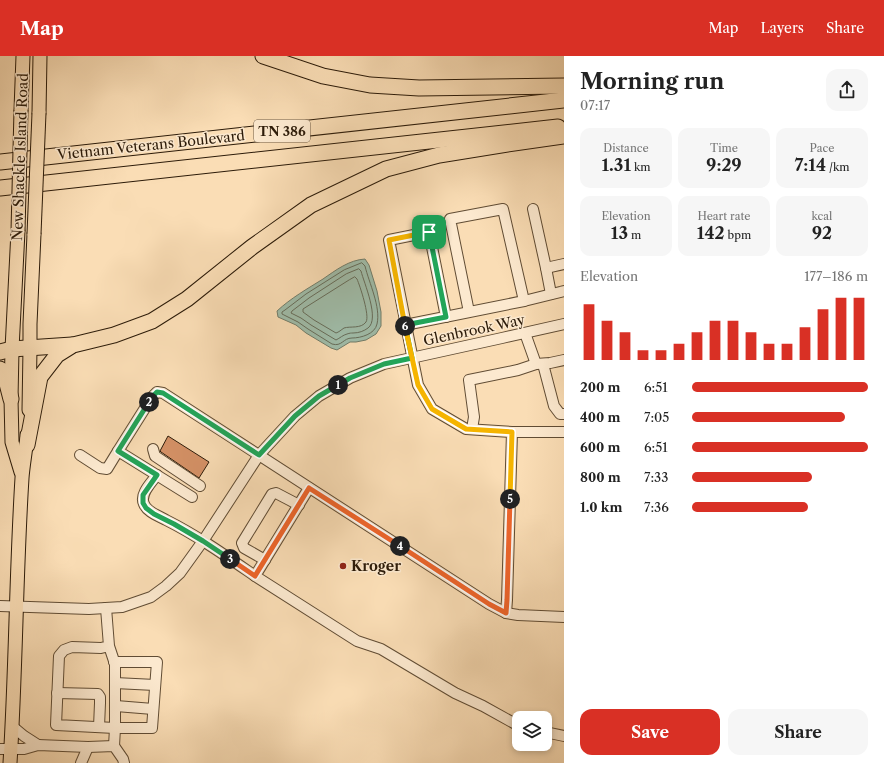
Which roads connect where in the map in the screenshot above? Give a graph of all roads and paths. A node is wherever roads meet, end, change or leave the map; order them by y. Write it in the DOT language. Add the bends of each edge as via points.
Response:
graph roads {
  1 [pos="23,56"];
  2 [pos="40,56"];
  3 [pos="263,56"];
  4 [pos="564,86"];
  5 [pos="564,100"];
  6 [pos="564,126"];
  7 [pos="564,136"];
  8 [pos="0,162"];
  9 [pos="0,188"];
  10 [pos="534,209"];
  11 [pos="564,264"];
  12 [pos="546,268"];
  13 [pos="564,291"];
  14 [pos="552,294"];
  15 [pos="524,301"];
  16 [pos="469,312"];
  17 [pos="446,317"];
  18 [pos="564,324"];
  19 [pos="405,325"];
  20 [pos="525,333"];
  21 [pos="73,345"];
  22 [pos="30,348"];
  23 [pos="6,350"];
  24 [pos="412,358"];
  25 [pos="564,360"];
  26 [pos="540,364"];
  27 [pos="0,369"];
  28 [pos="12,399"];
  29 [pos="564,414"];
  30 [pos="472,429"];
  31 [pos="512,432"];
  32 [pos="564,432"];
  33 [pos="27,445"];
  34 [pos="153,449"];
  35 [pos="118,451"];
  36 [pos="80,455"];
  37 [pos="259,455"];
  38 [pos="157,475"];
  39 [pos="22,476"];
  40 [pos="200,486"];
  41 [pos="309,488"];
  42 [pos="192,497"];
  43 [pos="299,505"];
  44 [pos="203,541"];
  45 [pos="265,560"];
  46 [pos="255,576"];
  47 [pos="0,606"];
  48 [pos="16,606"];
  49 [pos="106,608"];
  50 [pos="506,613"];
  51 [pos="564,617"];
  52 [pos="110,646"];
  53 [pos="114,662"];
  54 [pos="115,683"];
  55 [pos="155,685"];
  56 [pos="57,693"];
  57 [pos="116,706"];
  58 [pos="153,709"];
  59 [pos="512,722"];
  60 [pos="12,726"];
  61 [pos="99,727"];
  62 [pos="115,728"];
  63 [pos="552,733"];
  64 [pos="564,736"];
  65 [pos="38,746"];
  66 [pos="114,746"];
  67 [pos="88,747"];
  68 [pos="5,749"];
  69 [pos="10,763"];
  70 [pos="81,763"];
  71 [pos="124,763"];
  1 -- 23 [label="main road, New Shackle Island Road, bridge" via="18,231"];
  2 -- 22 [label="main road, New Shackle Island Road, bridge"];
  3 -- 4 [label="highway" via="323,76 370,85 419,88"];
  5 -- 8 [label="highway, Vietnam Veterans Boulevard / TN 386"];
  6 -- 9 [label="highway, Vietnam Veterans Boulevard / TN 386"];
  7 -- 21 [label="highway" via="439,155 386,169 311,205 252,247 187,299 152,321 114,335"];
  10 -- 12 [label="street"];
  11 -- 12 [label="street"];
  12 -- 14 [label="street"];
  13 -- 14 [label="street"];
  14 -- 15 [label="street"];
  15 -- 16 [label="street"];
  15 -- 16 [label="street" via="503,209 450,219"];
  16 -- 17 [label="street"];
  17 -- 19 [label="street"];
  17 -- 19 [label="street" via="429,232 389,240"];
  18 -- 20 [label="street, Glenbrook Way"];
  19 -- 24 [label="street"];
  20 -- 24 [label="street, Glenbrook Way"];
  20 -- 26 [label="street"];
  21 -- 22 [label="highway"];
  21 -- 33 [label="highway" via="57,355 40,377"];
  22 -- 23 [label="highway"];
  22 -- 33 [label="main road, New Shackle Island Road"];
  23 -- 28 [label="main road, New Shackle Island Road"];
  24 -- 30 [label="street" via="418,385 432,409 466,429"];
  24 -- 37 [label="street, Glenbrook Way" via="384,364 350,378 319,396 295,416"];
  25 -- 26 [label="street"];
  26 -- 29 [label="street" via="554,406 560,414"];
  26 -- 30 [label="street" via="468,380 474,417"];
  27 -- 28 [label="highway" via="4,372"];
  28 -- 39 [label="main road, New Shackle Island Road" via="12,442"];
  30 -- 31 [label="street"];
  31 -- 32 [label="street"];
  31 -- 50 [label="street"];
  33 -- 39 [label="main road, New Shackle Island Road"];
  34 -- 40 [label="street" via="155,456"];
  35 -- 36 [label="street" via="106,469"];
  35 -- 37 [label="street" via="157,392 163,393"];
  35 -- 38 [label="street"];
  37 -- 41 [label="street"];
  37 -- 44 [label="street, Glenbrook Way"];
  38 -- 42 [label="street"];
  38 -- 44 [label="street" via="143,495 145,506 154,514"];
  39 -- 48 [label="main road, New Shackle Island Road"];
  41 -- 43 [label="street"];
  41 -- 50 [label="street"];
  43 -- 45 [label="street"];
  43 -- 45 [label="street" via="276,493 272,494 242,543 244,548"];
  44 -- 46 [label="street"];
  44 -- 49 [label="street, Glenbrook Way" via="180,573 151,597 122,607"];
  45 -- 46 [label="street"];
  46 -- 59 [label="street" via="357,641 381,649 455,693"];
  47 -- 48 [label="street, Glenbrook Way"];
  48 -- 49 [label="street, Glenbrook Way" via="90,610"];
  48 -- 60 [label="main road, New Shackle Island Road"];
  49 -- 52 [label="street"];
  50 -- 51 [label="street" via="518,616"];
  52 -- 53 [label="street"];
  52 -- 56 [label="street" via="72,647 64,650 59,656"];
  53 -- 54 [label="street"];
  53 -- 55 [label="street" via="157,662"];
  54 -- 55 [label="street"];
  54 -- 57 [label="street"];
  55 -- 58 [label="street"];
  56 -- 61 [label="street" via="98,694"];
  56 -- 61 [label="street" via="56,725"];
  57 -- 58 [label="street"];
  57 -- 62 [label="street"];
  58 -- 62 [label="street" via="152,728"];
  60 -- 65 [label="street"];
  60 -- 68 [label="main road, New Shackle Island Road"];
  61 -- 62 [label="street"];
  62 -- 66 [label="street"];
  63 -- 64 [label="street"];
  65 -- 67 [label="street"];
  65 -- 68 [label="street"];
  66 -- 67 [label="street"];
  66 -- 71 [label="street"];
  67 -- 70 [label="street"];
  68 -- 69 [label="main road, New Shackle Island Road"];
}
